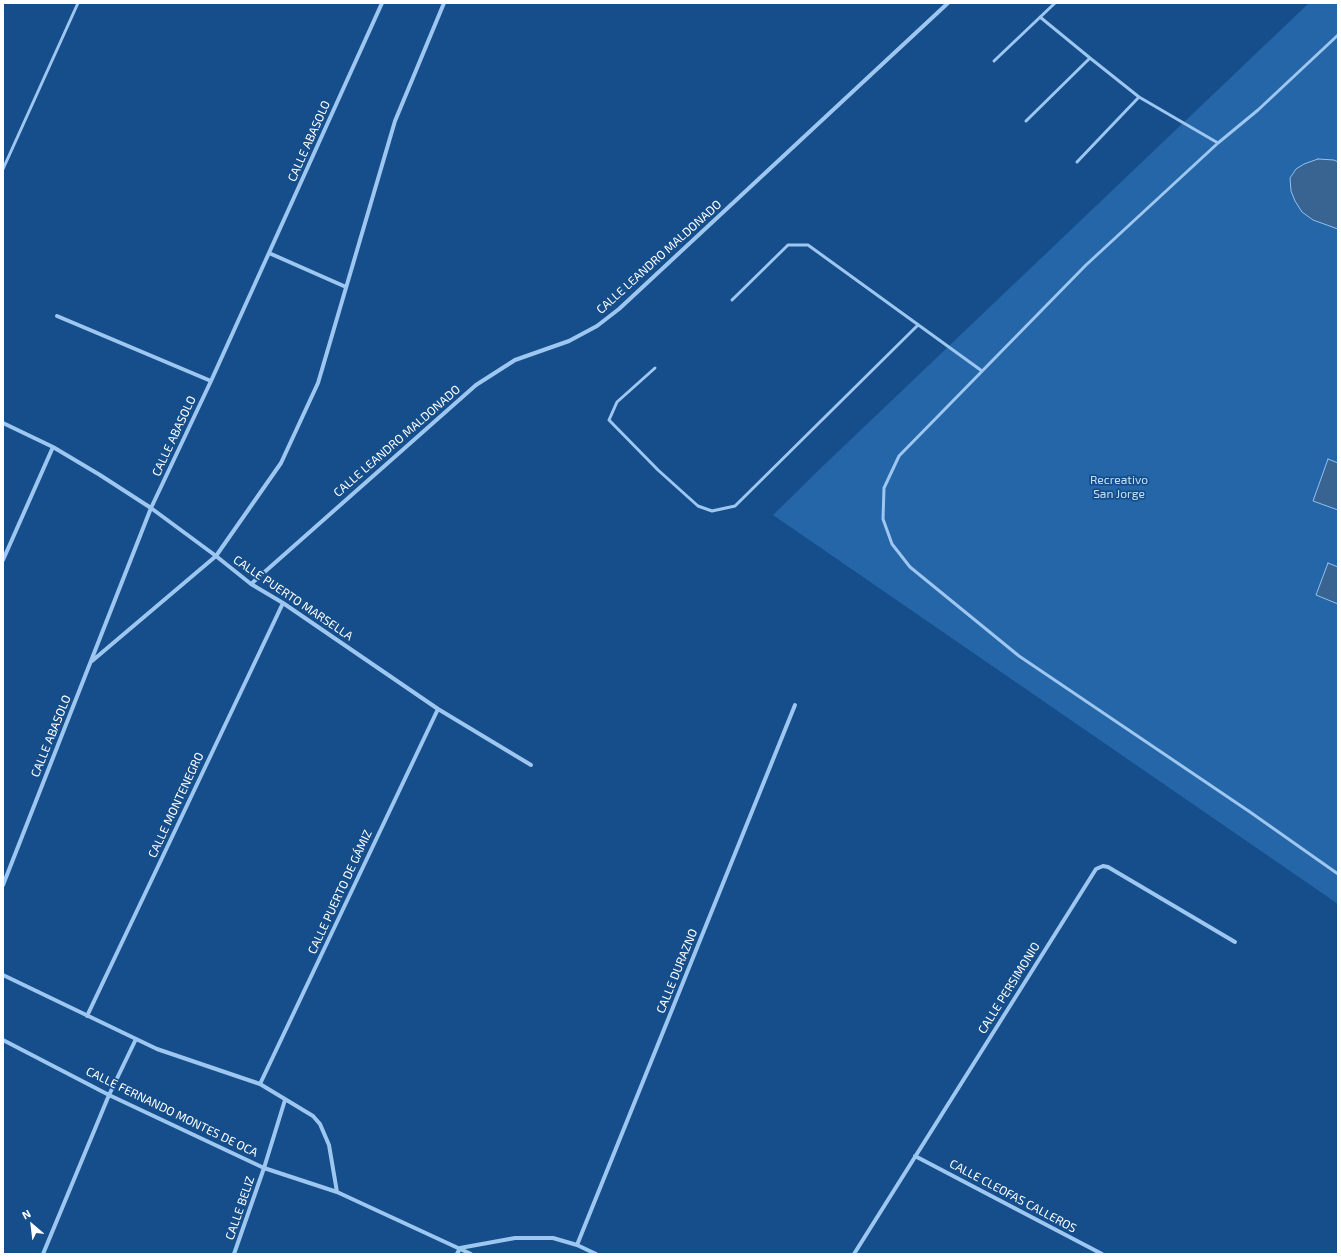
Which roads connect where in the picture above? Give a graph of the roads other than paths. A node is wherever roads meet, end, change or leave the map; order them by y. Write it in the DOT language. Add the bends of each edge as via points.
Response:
graph roads {
  1 [pos="78,3"];
  2 [pos="382,3"];
  3 [pos="444,3"];
  4 [pos="948,3"];
  5 [pos="1055,3"];
  6 [pos="1040,18"];
  7 [pos="1338,35"];
  8 [pos="1090,58"];
  9 [pos="994,61"];
  10 [pos="1139,97"];
  11 [pos="1026,121"];
  12 [pos="1218,142"];
  13 [pos="1077,162"];
  14 [pos="3,169"];
  15 [pos="269,253"];
  16 [pos="346,287"];
  17 [pos="732,300"];
  18 [pos="57,316"];
  19 [pos="918,325"];
  20 [pos="655,368"];
  21 [pos="982,371"];
  22 [pos="211,381"];
  23 [pos="3,423"];
  24 [pos="53,447"];
  25 [pos="151,508"];
  26 [pos="216,556"];
  27 [pos="3,560"];
  28 [pos="251,584"];
  29 [pos="283,603"];
  30 [pos="92,661"];
  31 [pos="795,705"];
  32 [pos="438,709"];
  33 [pos="531,765"];
  34 [pos="1338,874"];
  35 [pos="3,885"];
  36 [pos="1235,942"];
  37 [pos="3,975"];
  38 [pos="87,1016"];
  39 [pos="136,1039"];
  40 [pos="3,1040"];
  41 [pos="260,1084"];
  42 [pos="110,1095"];
  43 [pos="285,1100"];
  44 [pos="915,1156"];
  45 [pos="264,1168"];
  46 [pos="337,1192"];
  47 [pos="577,1245"];
  48 [pos="460,1248"];
  49 [pos="43,1254"];
  50 [pos="234,1254"];
  51 [pos="457,1254"];
  52 [pos="471,1254"];
  53 [pos="596,1254"];
  54 [pos="854,1254"];
  55 [pos="1102,1254"];
  1 -- 14 [label="lane"];
  2 -- 15 [label="street, CALLE ABASOLO"];
  3 -- 16 [label="street" via="395,121"];
  4 -- 28 [label="street, CALLE LEANDRO MALDONADO" via="619,309 597,326 569,342 515,360 476,385"];
  5 -- 6 [label="lane"];
  6 -- 8 [label="lane"];
  6 -- 9 [label="lane"];
  7 -- 12 [label="lane" via="1258,110"];
  8 -- 10 [label="lane"];
  8 -- 11 [label="lane"];
  10 -- 12 [label="lane"];
  10 -- 13 [label="lane"];
  12 -- 21 [label="lane" via="1086,266"];
  15 -- 16 [label="street"];
  15 -- 22 [label="street, CALLE ABASOLO"];
  16 -- 26 [label="street" via="318,383 281,463"];
  17 -- 19 [label="lane" via="788,245 808,245"];
  18 -- 22 [label="street"];
  19 -- 20 [label="lane" via="735,506 712,511 698,506 609,420 617,402"];
  19 -- 21 [label="lane"];
  21 -- 34 [label="lane" via="899,456 884,488 883,519 892,544 910,566 1019,656"];
  22 -- 25 [label="street, CALLE ABASOLO"];
  23 -- 24 [label="street, CALLE PUERTO MARSELLA"];
  24 -- 25 [label="street, CALLE PUERTO MARSELLA"];
  24 -- 27 [label="street"];
  25 -- 26 [label="street, CALLE PUERTO MARSELLA"];
  25 -- 30 [label="street, CALLE ABASOLO"];
  26 -- 28 [label="street, CALLE PUERTO MARSELLA"];
  26 -- 30 [label="street"];
  28 -- 29 [label="street, CALLE PUERTO MARSELLA"];
  29 -- 32 [label="street, CALLE PUERTO MARSELLA"];
  29 -- 38 [label="street, CALLE MONTENEGRO"];
  30 -- 35 [label="street, CALLE ABASOLO"];
  31 -- 47 [label="street, CALLE DURAZNO"];
  32 -- 33 [label="street, CALLE PUERTO MARSELLA"];
  32 -- 41 [label="street, CALLE PUERTO DE GÁMIZ"];
  36 -- 44 [label="street, CALLE PERSIMONIO" via="1108,867 1099,867 1091,875"];
  37 -- 38 [label="street"];
  38 -- 39 [label="street"];
  39 -- 41 [label="street" via="157,1049"];
  39 -- 42 [label="street"];
  40 -- 42 [label="street, CALLE FERNANDO MONTES DE OCA"];
  41 -- 43 [label="street"];
  42 -- 45 [label="street, CALLE FERNANDO MONTES DE OCA"];
  42 -- 49 [label="street"];
  43 -- 45 [label="street, CALLE BELIZ"];
  43 -- 46 [label="street" via="313,1116 320,1124 329,1145"];
  44 -- 54 [label="street, CALLE PERSIMONIO"];
  44 -- 55 [label="street, CALLE CLEOFAS CALLEROS"];
  45 -- 46 [label="street, CALLE FERNANDO MONTES DE OCA"];
  45 -- 50 [label="street, CALLE BELIZ"];
  46 -- 48 [label="street, CALLE FERNANDO MONTES DE OCA"];
  47 -- 48 [label="street" via="552,1238 515,1238"];
  47 -- 53 [label="street"];
  48 -- 51 [label="street"];
  48 -- 52 [label="street, CALLE FERNANDO MONTES DE OCA"];
}
